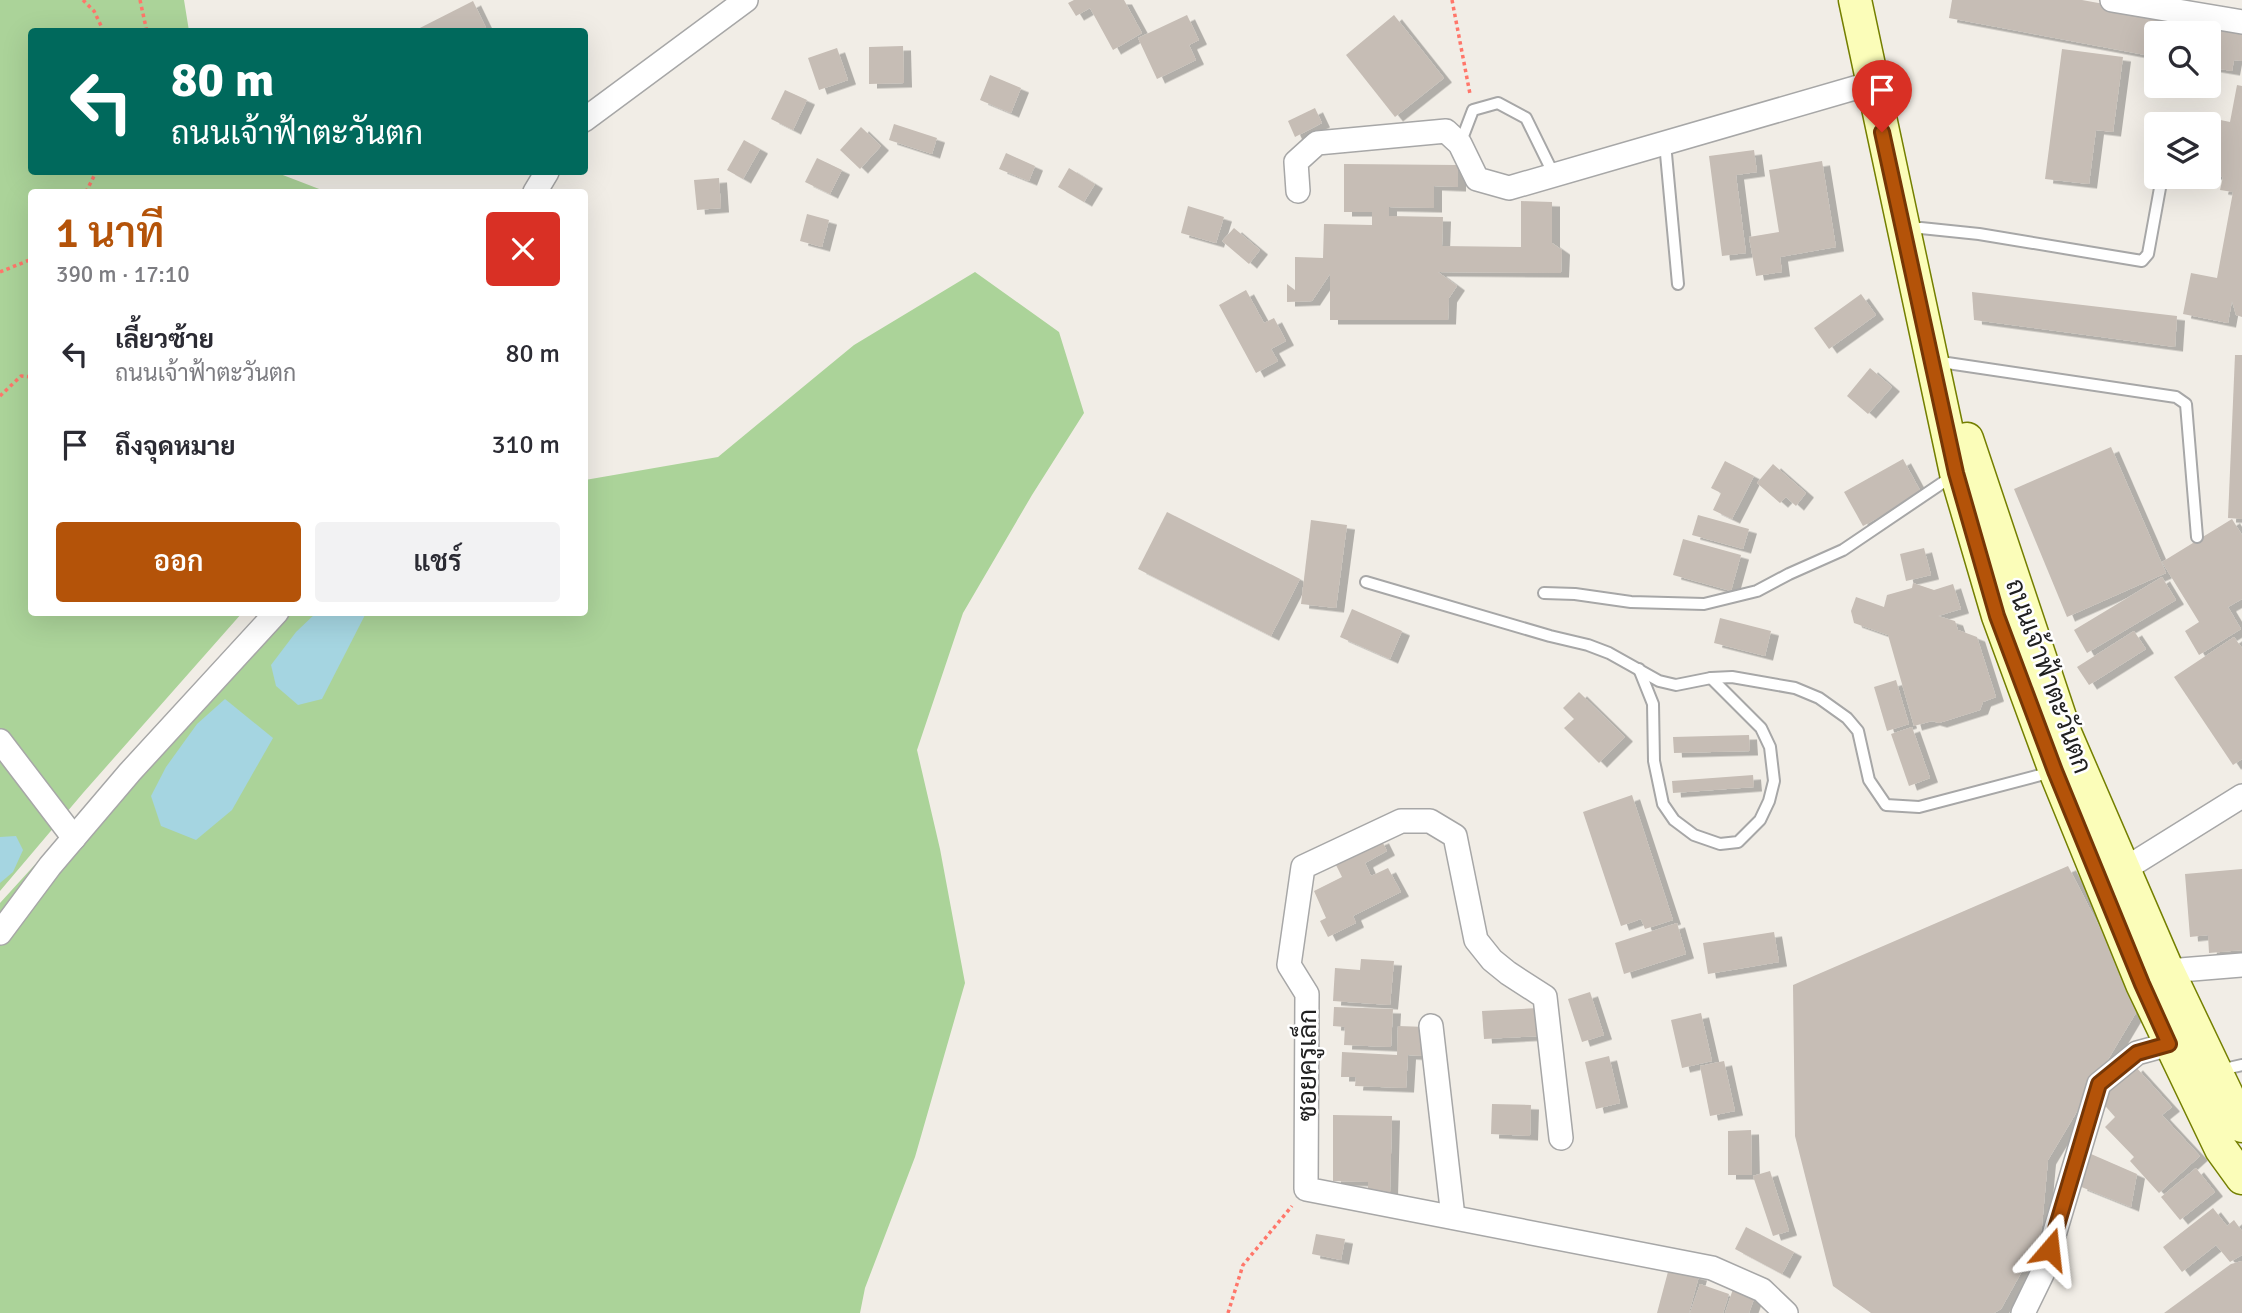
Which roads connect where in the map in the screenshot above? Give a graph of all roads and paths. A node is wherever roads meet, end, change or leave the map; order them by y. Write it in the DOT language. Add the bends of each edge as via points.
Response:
graph roads {
  1 [pos="83,0"];
  2 [pos="140,0"];
  3 [pos="746,0"];
  4 [pos="1452,0"];
  5 [pos="1855,0"];
  6 [pos="1871,0"];
  7 [pos="2112,0"];
  8 [pos="2159,4"];
  9 [pos="2242,22"];
  10 [pos="102,28"];
  11 [pos="146,28"];
  12 [pos="1872,83"];
  13 [pos="1473,110"];
  14 [pos="588,117"];
  15 [pos="1665,143"];
  16 [pos="1461,144"];
  17 [pos="1554,175"];
  18 [pos="2160,189"];
  19 [pos="1298,191"];
  20 [pos="1912,229"];
  21 [pos="28,261"];
  22 [pos="0,272"];
  23 [pos="1678,284"];
  24 [pos="1940,362"];
  25 [pos="28,377"];
  26 [pos="0,396"];
  27 [pos="1956,473"];
  28 [pos="2197,537"];
  29 [pos="1366,582"];
  30 [pos="1544,593"];
  31 [pos="273,616"];
  32 [pos="1639,669"];
  33 [pos="1711,678"];
  34 [pos="0,741"];
  35 [pos="2055,771"];
  36 [pos="2242,796"];
  37 [pos="74,838"];
  38 [pos="2112,877"];
  39 [pos="0,933"];
  40 [pos="2242,965"];
  41 [pos="2155,978"];
  42 [pos="1431,1026"];
  43 [pos="2169,1044"];
  44 [pos="2209,1072"];
  45 [pos="2242,1126"];
  46 [pos="1561,1138"];
  47 [pos="2242,1178"];
  48 [pos="1306,1189"];
  49 [pos="1453,1217"];
  50 [pos="1762,1290"];
  51 [pos="1228,1313"];
  52 [pos="1754,1313"];
  53 [pos="1786,1313"];
  54 [pos="2022,1313"];
  1 -- 10 [label="path"];
  2 -- 11 [label="path"];
  3 -- 14 [label="street"];
  4 -- 13 [label="path"];
  5 -- 12 [label="main road, ถนนเจ้าฟ้าตะวันตก"];
  6 -- 20 [label="main road, ถนนเจ้าฟ้าตะวันตก"];
  7 -- 8 [label="street"];
  8 -- 9 [label="street"];
  12 -- 15 [label="street"];
  12 -- 20 [label="main road, ถนนเจ้าฟ้าตะวันตก"];
  13 -- 16 [label="lane"];
  13 -- 17 [label="lane" via="1498,103 1526,118"];
  15 -- 17 [label="street"];
  15 -- 23 [label="lane"];
  16 -- 17 [label="street" via="1477,179 1509,188"];
  16 -- 19 [label="street" via="1446,131 1317,143 1296,162"];
  18 -- 20 [label="lane" via="2148,254 2142,261 1979,234"];
  20 -- 24 [label="main road, ถนนเจ้าฟ้าตะวันตก"];
  21 -- 22 [label="path"];
  24 -- 27 [label="main road, ถนนเจ้าฟ้าตะวันตก"];
  24 -- 28 [label="lane" via="2176,397 2186,404"];
  24 -- 38 [label="main road, ถนนเจ้าฟ้าตะวันตก"];
  25 -- 26 [label="path" via="21,376"];
  27 -- 30 [label="lane" via="1843,550 1757,592 1704,604"];
  27 -- 35 [label="main road, ถนนเจ้าฟ้าตะวันตก" via="1997,616"];
  29 -- 32 [label="lane" via="1588,645"];
  31 -- 37 [label="street"];
  32 -- 33 [label="lane" via="1676,685"];
  32 -- 33 [label="lane" via="1653,704 1654,761 1663,804 1674,820 1694,835 1720,844 1738,842 1760,820 1774,781 1770,747 1761,728"];
  33 -- 35 [label="lane" via="1795,688 1847,718 1858,731 1869,780 1886,805 1919,807"];
  34 -- 37 [label="street"];
  35 -- 38 [label="main road, ถนนเจ้าฟ้าตะวันตก"];
  36 -- 38 [label="street"];
  37 -- 39 [label="street"];
  38 -- 41 [label="main road, ถนนเจ้าฟ้าตะวันตก"];
  40 -- 41 [label="street"];
  41 -- 43 [label="main road, ถนนเจ้าฟ้าตะวันตก"];
  41 -- 44 [label="main road, ถนนเจ้าฟ้าตะวันตก"];
  42 -- 49 [label="street"];
  43 -- 44 [label="main road, ถนนเจ้าฟ้าตะวันตก"];
  43 -- 54 [label="street" via="2137,1053 2099,1084 2043,1272"];
  44 -- 45 [label="main road, ถนนเจ้าฟ้าตะวันตก"];
  44 -- 47 [label="main road, ถนนเจ้าฟ้าตะวันตก" via="2221,1149"];
  46 -- 48 [label="street, ซอยครูเล็ก" via="1545,997 1492,960 1476,940 1455,836 1430,821 1401,821 1303,867 1289,965 1307,994"];
  48 -- 49 [label="street"];
  48 -- 51 [label="path" via="1242,1265"];
  49 -- 50 [label="street" via="1712,1268"];
  50 -- 52 [label="street"];
  50 -- 53 [label="street"];
}
